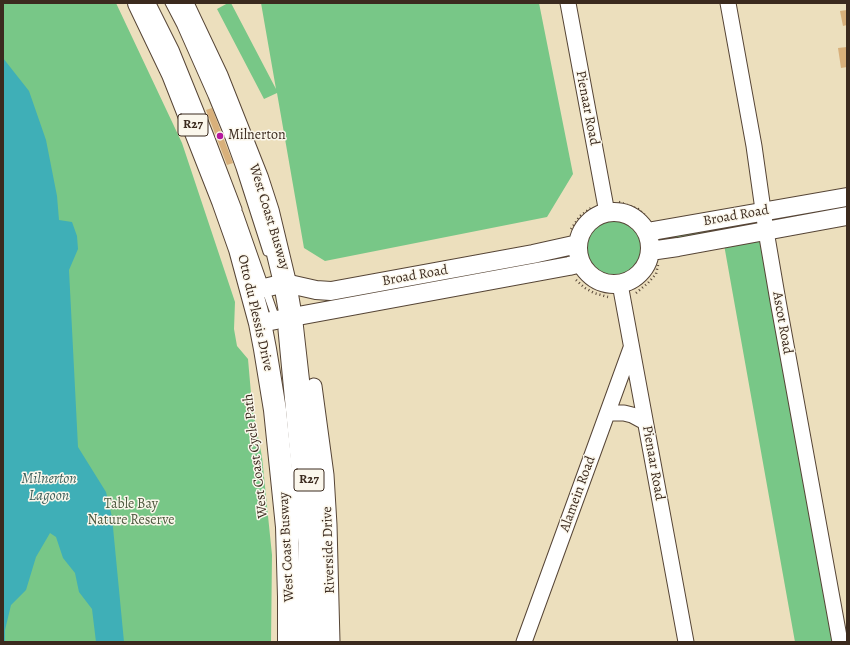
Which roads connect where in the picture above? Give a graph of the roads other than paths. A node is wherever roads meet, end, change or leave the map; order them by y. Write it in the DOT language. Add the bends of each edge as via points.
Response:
graph roads {
  1 [pos="139,3"];
  2 [pos="152,3"];
  3 [pos="169,3"];
  4 [pos="182,3"];
  5 [pos="568,3"];
  6 [pos="728,3"];
  7 [pos="847,197"];
  8 [pos="238,209"];
  9 [pos="763,210"];
  10 [pos="607,213"];
  11 [pos="847,216"];
  12 [pos="766,231"];
  13 [pos="646,232"];
  14 [pos="578,244"];
  15 [pos="240,249"];
  16 [pos="650,251"];
  17 [pos="269,259"];
  18 [pos="581,263"];
  19 [pos="403,278"];
  20 [pos="620,284"];
  21 [pos="272,286"];
  22 [pos="405,297"];
  23 [pos="278,320"];
  24 [pos="632,346"];
  25 [pos="314,386"];
  26 [pos="608,413"];
  27 [pos="645,422"];
  28 [pos="289,642"];
  29 [pos="303,642"];
  30 [pos="316,642"];
  31 [pos="332,642"];
  32 [pos="524,642"];
  33 [pos="686,642"];
  34 [pos="840,642"];
  1 -- 15 [label="main road, Otto du Plessis Drive / R27" via="173,74"];
  2 -- 8 [label="lane, West Coast Busway" via="175,49"];
  3 -- 17 [label="lane, West Coast Busway" via="228,135"];
  4 -- 21 [label="main road, Otto du Plessis Drive / R27" via="217,77 268,212"];
  5 -- 10 [label="street, Pienaar Road"];
  6 -- 9 [label="street, Ascot Road"];
  7 -- 9 [label="street, Broad Road"];
  8 -- 15 [label="lane, West Coast Busway"];
  8 -- 21 [label="lane, West Coast Busway"];
  9 -- 12 [label="street, Ascot Road"];
  9 -- 13 [label="street, Broad Road"];
  10 -- 13 [label="street" via="618,212 628,215 640,223"];
  10 -- 14 [label="street" via="587,224"];
  11 -- 12 [label="street, Broad Road"];
  12 -- 16 [label="street, Broad Road"];
  12 -- 34 [label="street, Ascot Road"];
  13 -- 16 [label="street" via="650,240"];
  14 -- 18 [label="street"];
  14 -- 19 [label="street, Broad Road"];
  15 -- 21 [label="main road, Otto du Plessis Drive / R27"];
  16 -- 20 [label="street" via="641,273"];
  18 -- 20 [label="street" via="596,280"];
  18 -- 22 [label="street, Broad Road"];
  19 -- 21 [label="street, Broad Road" via="331,291"];
  19 -- 22 [label="street"];
  20 -- 24 [label="street, Pienaar Road"];
  21 -- 23 [label="main road, Otto du Plessis Drive / R27"];
  21 -- 23 [label="main road, Otto du Plessis Drive / R27"];
  22 -- 23 [label="street, Broad Road"];
  23 -- 28 [label="main road, Otto du Plessis Drive / R27" via="275,410 285,512"];
  23 -- 29 [label="lane, West Coast Busway" via="302,543"];
  23 -- 30 [label="main road, Otto du Plessis Drive / R27" via="312,503"];
  24 -- 26 [label="street, Alamein Road"];
  24 -- 27 [label="street, Pienaar Road"];
  25 -- 31 [label="street, Riverside Drive" via="326,475"];
  26 -- 27 [label="street" via="624,413"];
  26 -- 32 [label="street, Alamein Road"];
  27 -- 33 [label="street, Pienaar Road"];
}
